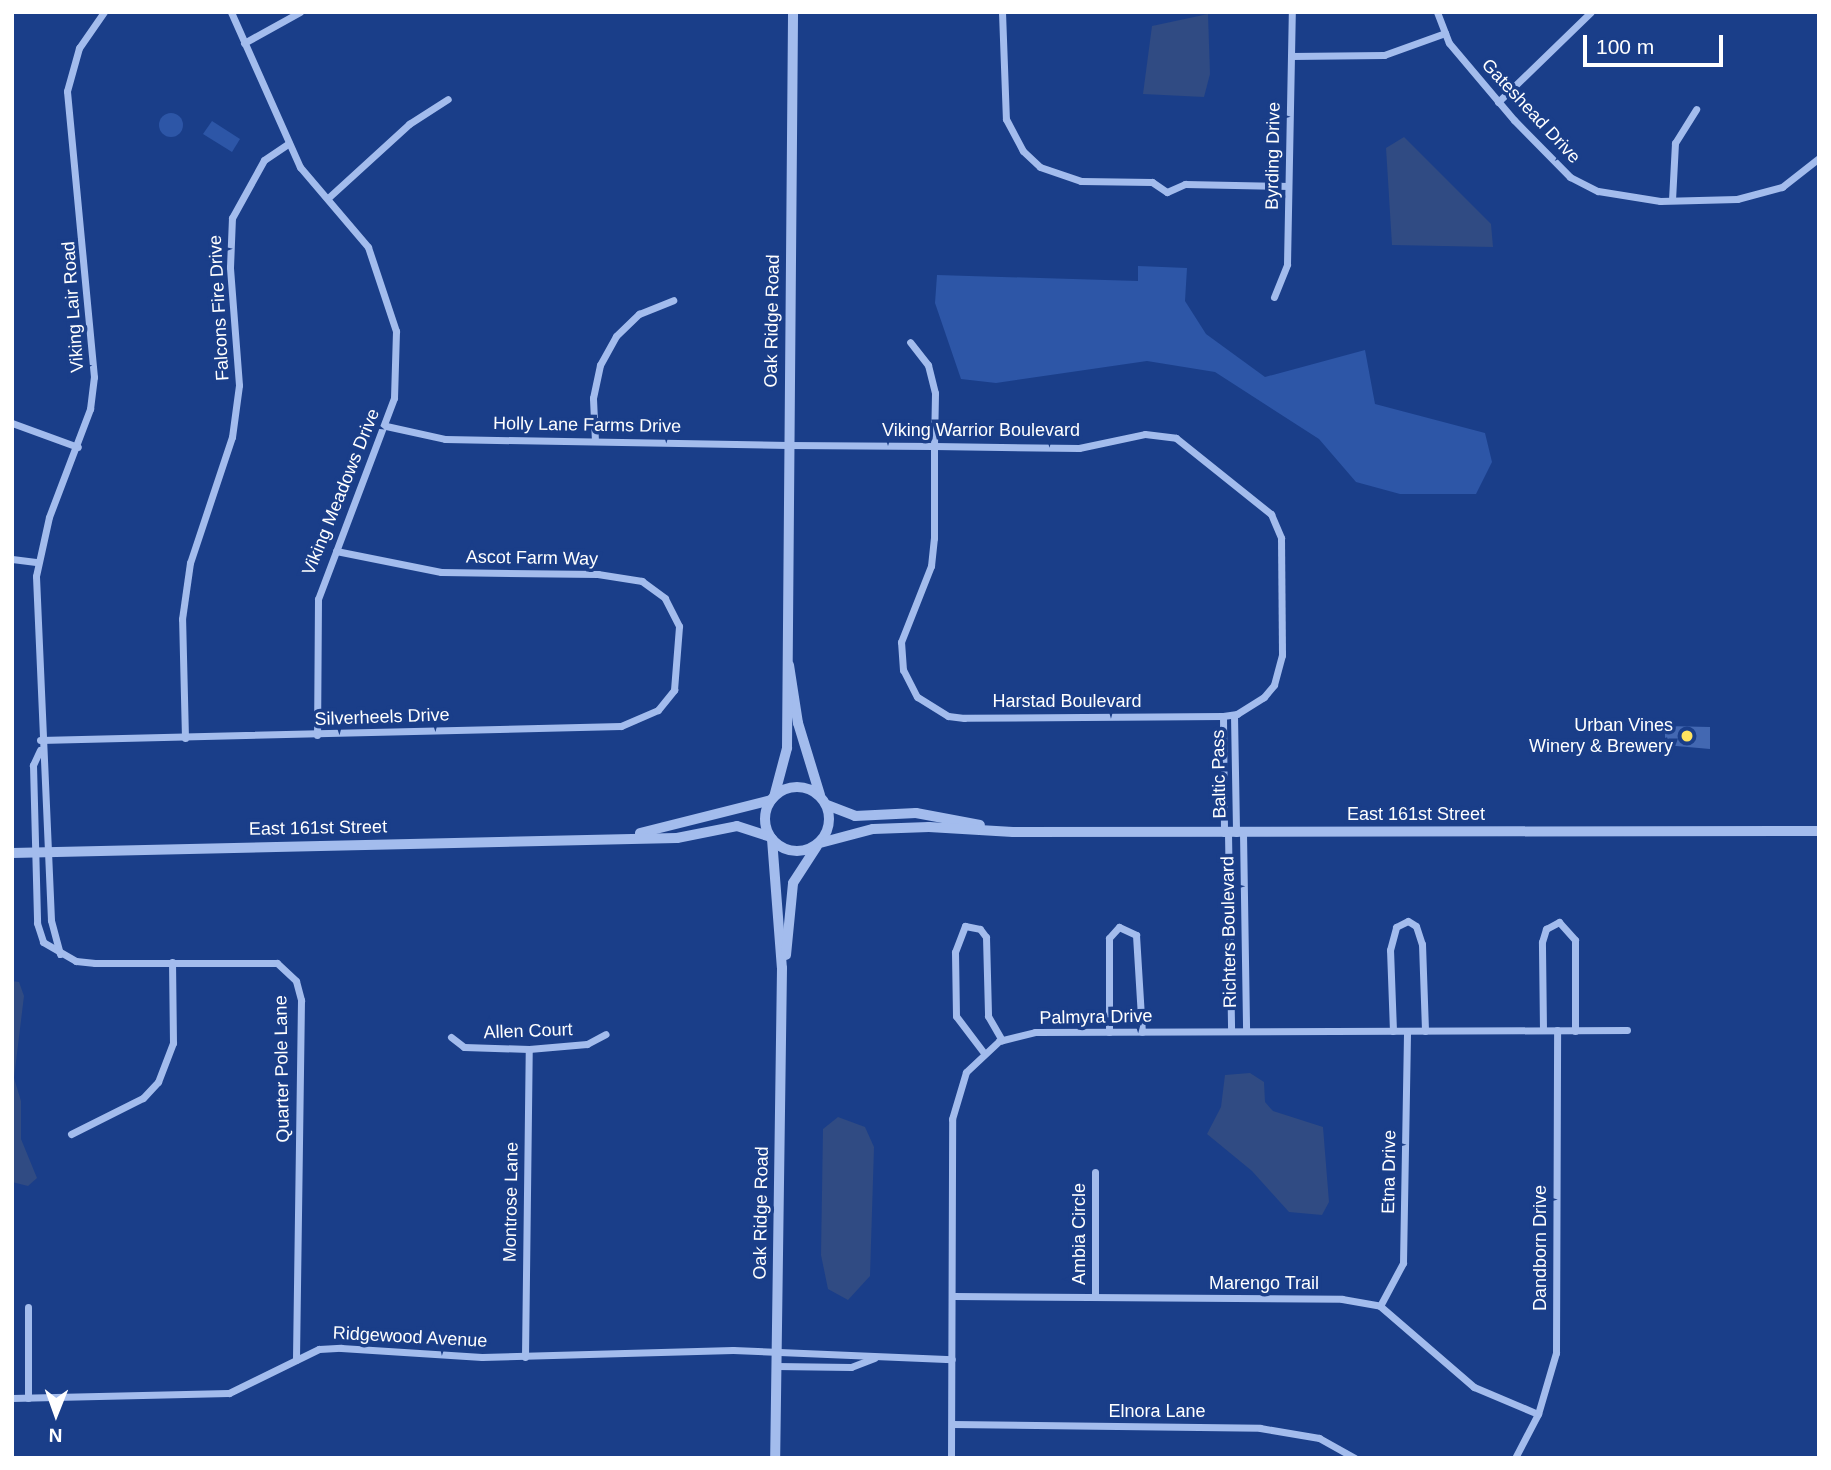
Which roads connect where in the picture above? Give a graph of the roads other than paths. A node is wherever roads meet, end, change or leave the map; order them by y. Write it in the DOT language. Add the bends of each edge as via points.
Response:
graph roads {
  1 [pos="231,12"];
  2 [pos="300,12"];
  3 [pos="793,12"];
  4 [pos="1002,12"];
  5 [pos="1292,12"];
  6 [pos="1437,12"];
  7 [pos="1591,12"];
  8 [pos="98,14"];
  9 [pos="1446,33"];
  10 [pos="244,43"];
  11 [pos="1291,56"];
  12 [pos="447,99"];
  13 [pos="1498,102"];
  14 [pos="1696,109"];
  15 [pos="289,143"];
  16 [pos="1819,158"];
  17 [pos="1812,167"];
  18 [pos="1819,174"];
  19 [pos="1288,186"];
  20 [pos="328,198"];
  21 [pos="1672,200"];
  22 [pos="1274,297"];
  23 [pos="673,300"];
  24 [pos="910,342"];
  25 [pos="12,423"];
  26 [pos="386,426"];
  27 [pos="595,441"];
  28 [pos="788,445"];
  29 [pos="934,446"];
  30 [pos="78,447"];
  31 [pos="336,551"];
  32 [pos="12,559"];
  33 [pos="38,562"];
  34 [pos="786,631"];
  35 [pos="680,653"];
  36 [pos="1234,715"];
  37 [pos="1223,716"];
  38 [pos="317,734"];
  39 [pos="185,738"];
  40 [pos="40,740"];
  41 [pos="40,750"];
  42 [pos="773,798"];
  43 [pos="824,801"];
  44 [pos="1819,831"];
  45 [pos="1013,832"];
  46 [pos="1233,833"];
  47 [pos="624,837"];
  48 [pos="771,838"];
  49 [pos="819,843"];
  50 [pos="35,852"];
  51 [pos="50,852"];
  52 [pos="12,853"];
  53 [pos="60,954"];
  54 [pos="172,962"];
  55 [pos="782,968"];
  56 [pos="1543,1030"];
  57 [pos="1558,1030"];
  58 [pos="1627,1030"];
  59 [pos="1231,1031"];
  60 [pos="1246,1031"];
  61 [pos="1393,1031"];
  62 [pos="1407,1031"];
  63 [pos="1425,1031"];
  64 [pos="1575,1031"];
  65 [pos="1109,1032"];
  66 [pos="1142,1032"];
  67 [pos="606,1034"];
  68 [pos="451,1037"];
  69 [pos="1002,1040"];
  70 [pos="528,1049"];
  71 [pos="984,1053"];
  72 [pos="71,1134"];
  73 [pos="1095,1172"];
  74 [pos="953,1296"];
  75 [pos="1095,1297"];
  76 [pos="1380,1306"];
  77 [pos="28,1307"];
  78 [pos="776,1351"];
  79 [pos="525,1357"];
  80 [pos="874,1358"];
  81 [pos="952,1359"];
  82 [pos="296,1360"];
  83 [pos="776,1366"];
  84 [pos="12,1398"];
  85 [pos="28,1398"];
  86 [pos="1538,1413"];
  87 [pos="951,1424"];
  88 [pos="775,1458"];
  89 [pos="951,1458"];
  90 [pos="1356,1458"];
  91 [pos="1515,1458"];
  1 -- 10 [label="street, Viking Meadows Drive"];
  2 -- 10 [label="street"];
  3 -- 28 [label="street, Oak Ridge Road"];
  4 -- 19 [label="street" via="1006,119 1030,159 1072,180 1152,182 1167,192 1185,184"];
  5 -- 11 [label="street, Byrding Drive"];
  6 -- 9 [label="street, Gateshead Drive"];
  7 -- 13 [label="street"];
  8 -- 30 [label="street, Viking Lair Road" via="68,72 67,92 95,346 90,409"];
  9 -- 11 [label="street" via="1384,55"];
  9 -- 13 [label="street, Gateshead Drive"];
  10 -- 15 [label="street, Viking Meadows Drive"];
  11 -- 19 [label="street, Byrding Drive"];
  12 -- 20 [label="street" via="409,124"];
  13 -- 21 [label="street, Gateshead Drive" via="1570,177 1598,191"];
  14 -- 21 [label="street" via="1675,143"];
  15 -- 20 [label="street, Viking Meadows Drive" via="300,167"];
  15 -- 39 [label="street, Falcons Fire Drive" via="264,160 232,218 230,267 239,385 232,437 190,563 182,619"];
  16 -- 17 [label="street, Gateshead Drive"];
  17 -- 18 [label="street"];
  17 -- 21 [label="street, Gateshead Drive" via="1782,187 1737,199"];
  19 -- 22 [label="street, Byrding Drive" via="1286,277"];
  20 -- 26 [label="street, Viking Meadows Drive" via="368,247 387,291 396,331 396,369"];
  23 -- 27 [label="street" via="639,314 616,336 600,365 593,398"];
  24 -- 29 [label="street" via="928,365 935,393"];
  25 -- 30 [label="street"];
  26 -- 27 [label="street, Holly Lane Farms Drive" via="444,439"];
  26 -- 31 [label="street, Viking Meadows Drive"];
  27 -- 28 [label="street, Holly Lane Farms Drive"];
  28 -- 29 [label="street, Viking Warrior Boulevard"];
  28 -- 34 [label="street, Oak Ridge Road"];
  29 -- 36 [label="street, Viking Warrior Boulevard" via="1079,448 1145,434 1176,438 1271,514 1280,538 1280,671 1264,697"];
  29 -- 37 [label="street, Harstad Boulevard" via="930,566 901,642 903,670 917,697 948,716 964,718"];
  30 -- 33 [label="street, Viking Lair Road"];
  31 -- 35 [label="street, Ascot Farm Way" via="441,572 598,575 642,581 673,609"];
  31 -- 38 [label="street, Viking Meadows Drive" via="318,599"];
  32 -- 33 [label="street"];
  33 -- 40 [label="street, Viking Lair Road"];
  34 -- 42 [label="street, Oak Ridge Road" via="786,767"];
  34 -- 43 [label="street, Oak Ridge Road" via="798,723"];
  35 -- 38 [label="street, Silverheels Drive" via="667,701 636,723"];
  36 -- 37 [label="street, Harstad Boulevard"];
  36 -- 46 [label="street, Baltic Pass"];
  37 -- 46 [label="street, Baltic Pass"];
  38 -- 39 [label="street, Silverheels Drive"];
  39 -- 40 [label="street, Silverheels Drive"];
  40 -- 41 [label="street, Viking Lair Road"];
  41 -- 50 [label="street" via="33,765"];
  41 -- 51 [label="street, Viking Lair Road" via="47,762"];
  42 -- 43 [label="street" via="803,787"];
  42 -- 47 [label="street, East 161st Street"];
  42 -- 48 [label="street" via="765,816"];
  43 -- 45 [label="street, East 161st Street" via="855,816 916,813"];
  43 -- 49 [label="street" via="829,826"];
  44 -- 46 [label="street, East 161st Street"];
  45 -- 46 [label="street, East 161st Street"];
  45 -- 49 [label="street, East 161st Street" via="873,830"];
  46 -- 59 [label="street, Richters Boulevard"];
  46 -- 60 [label="street, Richters Boulevard"];
  47 -- 48 [label="street, East 161st Street" via="677,838 737,826"];
  47 -- 51 [label="street, East 161st Street"];
  48 -- 49 [label="street" via="798,852"];
  48 -- 55 [label="street, Oak Ridge Road"];
  49 -- 55 [label="street, Oak Ridge Road" via="793,883"];
  50 -- 51 [label="street, East 161st Street"];
  50 -- 52 [label="street, East 161st Street"];
  50 -- 53 [label="street" via="37,923 43,942"];
  51 -- 53 [label="street" via="51,920"];
  53 -- 54 [label="street, Quarter Pole Lane" via="94,963"];
  54 -- 72 [label="street" via="173,1042 158,1082 143,1098"];
  54 -- 82 [label="street, Quarter Pole Lane" via="252,960 276,964 296,981 301,1000"];
  55 -- 78 [label="street, Oak Ridge Road"];
  56 -- 57 [label="street, Palmyra Drive"];
  56 -- 63 [label="street, Palmyra Drive"];
  56 -- 64 [label="street" via="1542,942 1546,929 1559,922 1575,940"];
  57 -- 64 [label="street, Palmyra Drive"];
  57 -- 86 [label="street, Dandborn Drive" via="1556,1353"];
  58 -- 64 [label="street, Palmyra Drive"];
  59 -- 60 [label="street, Palmyra Drive"];
  59 -- 66 [label="street, Palmyra Drive"];
  60 -- 61 [label="street, Palmyra Drive"];
  61 -- 62 [label="street, Palmyra Drive"];
  61 -- 63 [label="street" via="1390,950 1396,927 1408,921 1416,926 1422,944"];
  62 -- 63 [label="street, Palmyra Drive"];
  62 -- 76 [label="street, Etna Drive" via="1403,1263"];
  65 -- 66 [label="street, Palmyra Drive"];
  65 -- 66 [label="street" via="1109,937 1119,927 1136,935"];
  65 -- 69 [label="street, Palmyra Drive" via="1035,1032"];
  67 -- 70 [label="street, Allen Court" via="587,1044"];
  68 -- 70 [label="street, Allen Court" via="464,1047"];
  69 -- 71 [label="street, Palmyra Drive"];
  69 -- 71 [label="street" via="988,1016 986,937 980,929 965,926 956,952 956,1016"];
  70 -- 79 [label="street, Montrose Lane"];
  71 -- 74 [label="street, Palmyra Drive" via="962,1080 952,1119"];
  73 -- 75 [label="street, Ambia Circle"];
  74 -- 75 [label="street, Marengo Trail"];
  74 -- 81 [label="street, Palmyra Drive"];
  75 -- 76 [label="street, Marengo Trail" via="1342,1299"];
  76 -- 86 [label="street" via="1474,1387"];
  77 -- 85 [label="street"];
  78 -- 79 [label="street, Ridgewood Avenue"];
  78 -- 80 [label="street, Ridgewood Avenue"];
  78 -- 83 [label="street, Oak Ridge Road"];
  79 -- 82 [label="street, Ridgewood Avenue" via="349,1348 319,1349"];
  80 -- 81 [label="street"];
  80 -- 83 [label="street" via="851,1367"];
  81 -- 87 [label="street, Palmyra Drive"];
  82 -- 85 [label="street, Ridgewood Avenue" via="229,1393"];
  83 -- 88 [label="street, Oak Ridge Road"];
  84 -- 85 [label="street, Ridgewood Avenue"];
  86 -- 91 [label="street, Dandborn Drive"];
  87 -- 89 [label="street, Palmyra Drive"];
  87 -- 90 [label="street, Elnora Lane" via="1260,1428 1319,1438"];
}
